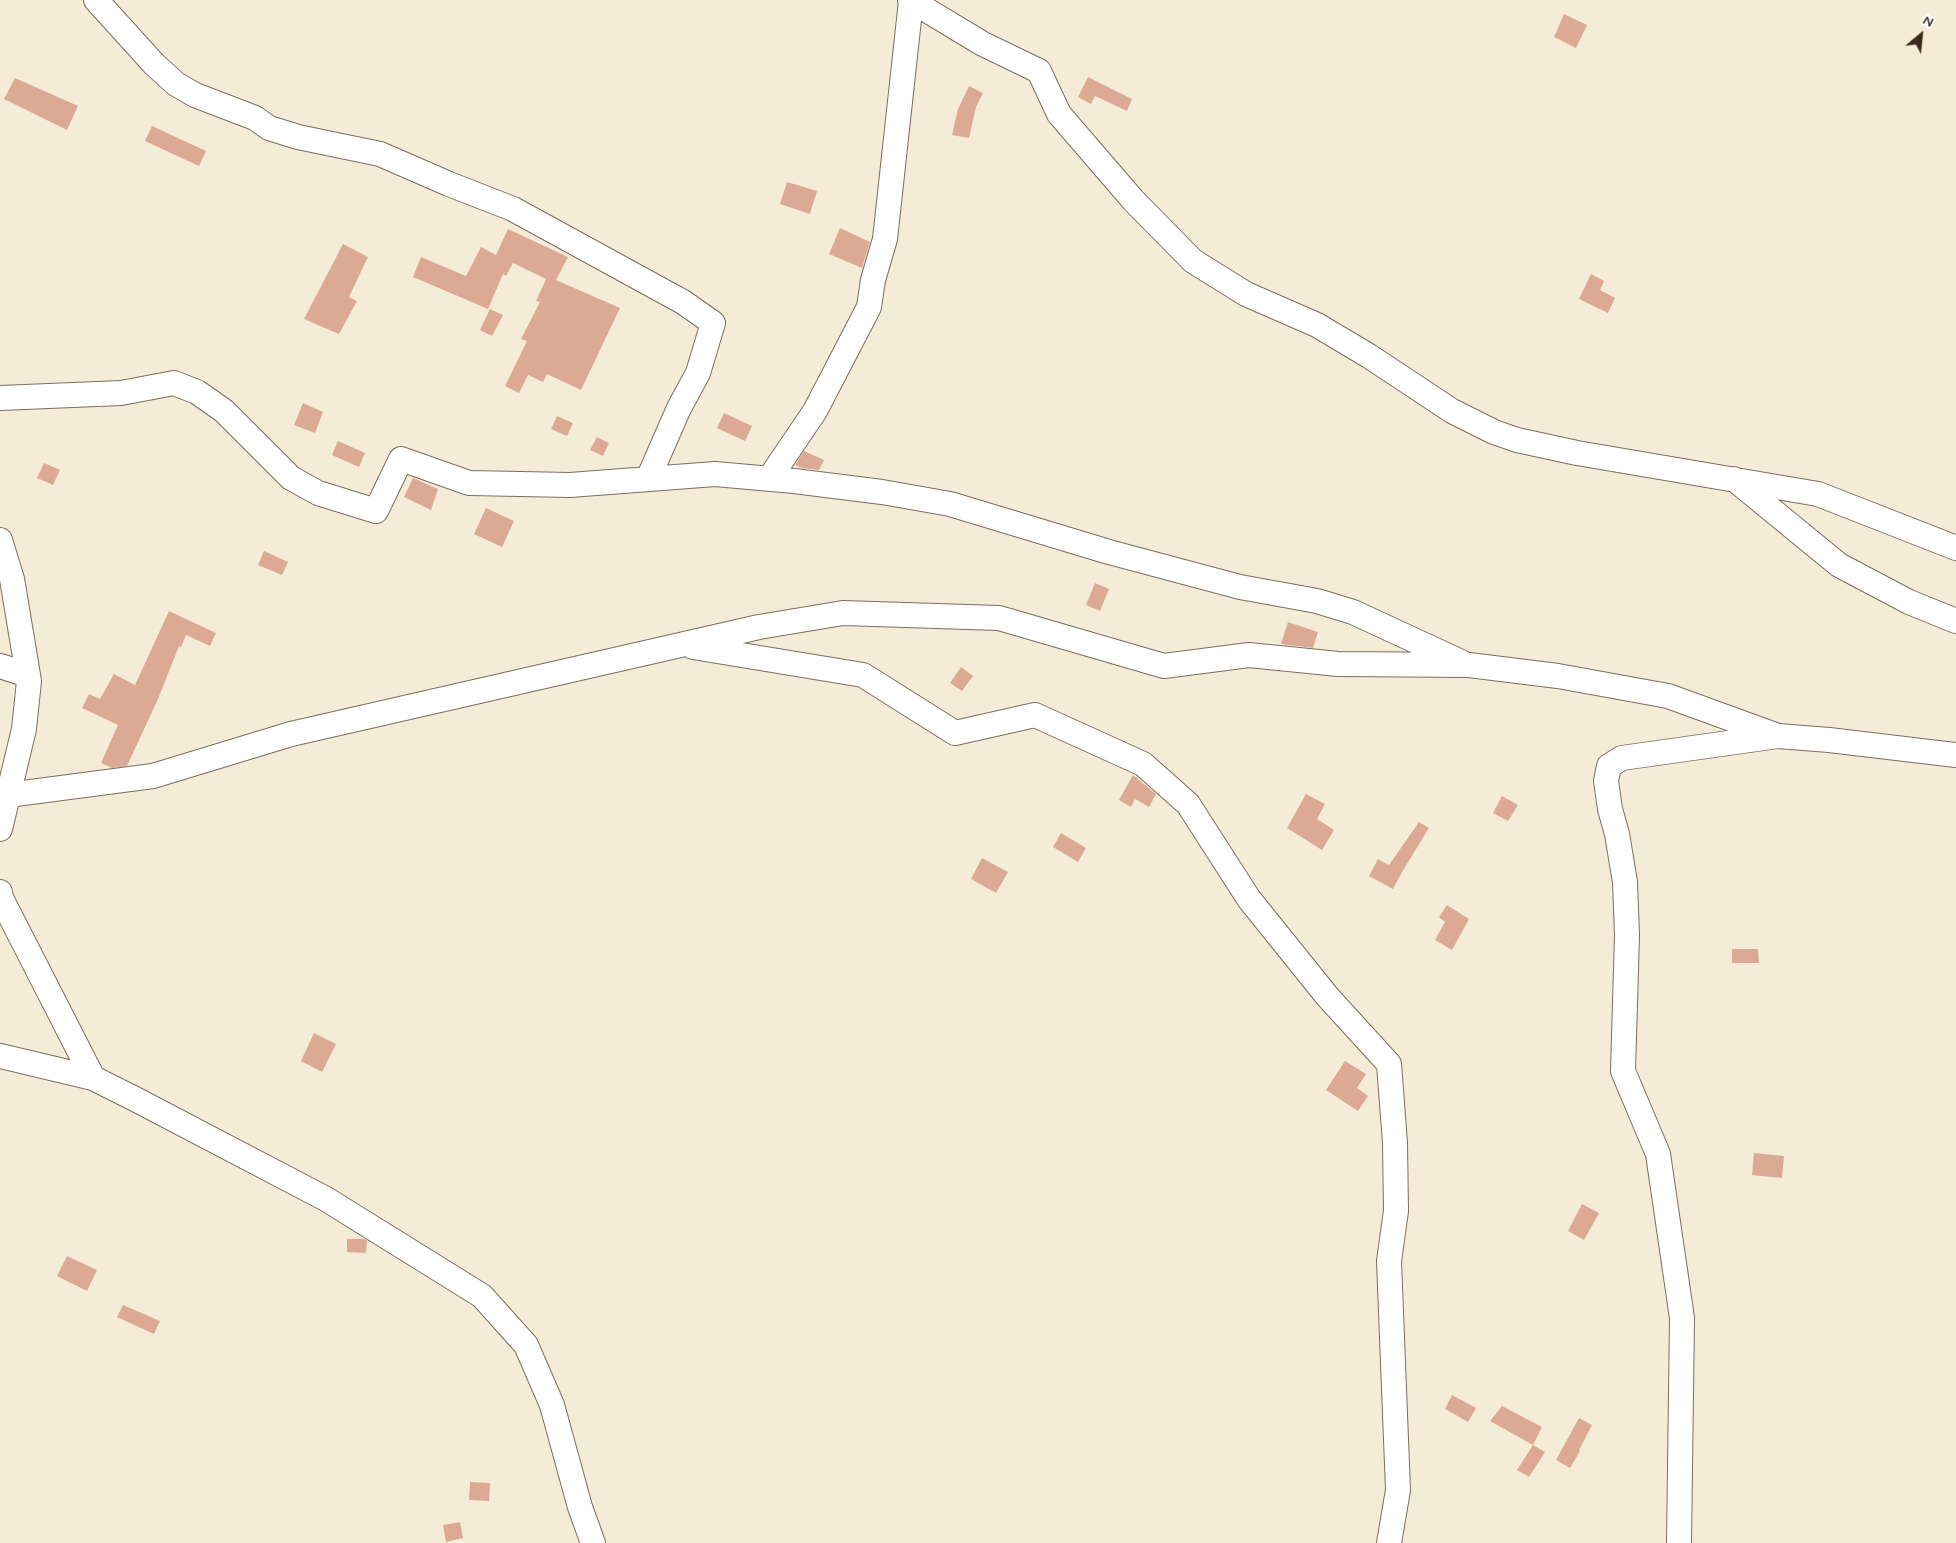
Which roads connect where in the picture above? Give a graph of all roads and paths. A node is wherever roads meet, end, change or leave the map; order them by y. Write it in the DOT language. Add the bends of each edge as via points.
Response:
graph roads {
  1 [pos="96,0"];
  2 [pos="910,0"];
  3 [pos="0,398"];
  4 [pos="648,478"];
  5 [pos="1733,478"];
  6 [pos="769,479"];
  7 [pos="0,540"];
  8 [pos="1956,548"];
  9 [pos="1956,621"];
  10 [pos="681,645"];
  11 [pos="0,666"];
  12 [pos="1469,666"];
  13 [pos="28,675"];
  14 [pos="1778,736"];
  15 [pos="1956,755"];
  16 [pos="4,798"];
  17 [pos="0,829"];
  18 [pos="0,892"];
  19 [pos="0,1056"];
  20 [pos="93,1078"];
  21 [pos="593,1543"];
  22 [pos="1389,1543"];
  23 [pos="1679,1543"];
  1 -- 4 [label="street" via="154,64 176,84 195,95 255,118 269,128 380,154 513,209 683,302 714,323 698,373 678,408"];
  2 -- 5 [label="street" via="983,44 1039,70 1059,114 1133,200 1193,260 1246,294 1317,325 1452,411 1494,432 1577,452"];
  2 -- 6 [label="street" via="885,239 869,307 815,411"];
  3 -- 4 [label="street" via="121,393 174,383 197,392 224,411 291,478 318,493 376,510 401,459 469,483 570,485"];
  4 -- 6 [label="street" via="715,474"];
  5 -- 8 [label="street" via="1818,494"];
  5 -- 9 [label="street" via="1839,565 1909,602"];
  6 -- 12 [label="street" via="882,492 950,504 1240,587 1317,601 1353,612"];
  7 -- 13 [label="street" via="12,579"];
  10 -- 12 [label="street" via="759,627 843,613 999,618 1164,666 1249,655 1338,664"];
  10 -- 16 [label="street" via="291,734 153,776"];
  10 -- 22 [label="street" via="864,675 955,733 1035,715 1143,764 1188,804 1249,899 1327,996 1390,1064 1396,1211 1389,1261 1398,1490"];
  11 -- 13 [label="street"];
  12 -- 14 [label="street" via="1558,676 1668,696"];
  13 -- 16 [label="street" via="24,730"];
  14 -- 15 [label="street"];
  14 -- 23 [label="street" via="1622,758 1609,766 1606,781 1625,882 1627,935 1623,1071 1658,1154 1682,1318"];
  16 -- 17 [label="street"];
  18 -- 20 [label="street"];
  19 -- 20 [label="street"];
  20 -- 21 [label="street" via="326,1199 482,1296 526,1345 552,1405"];
}
